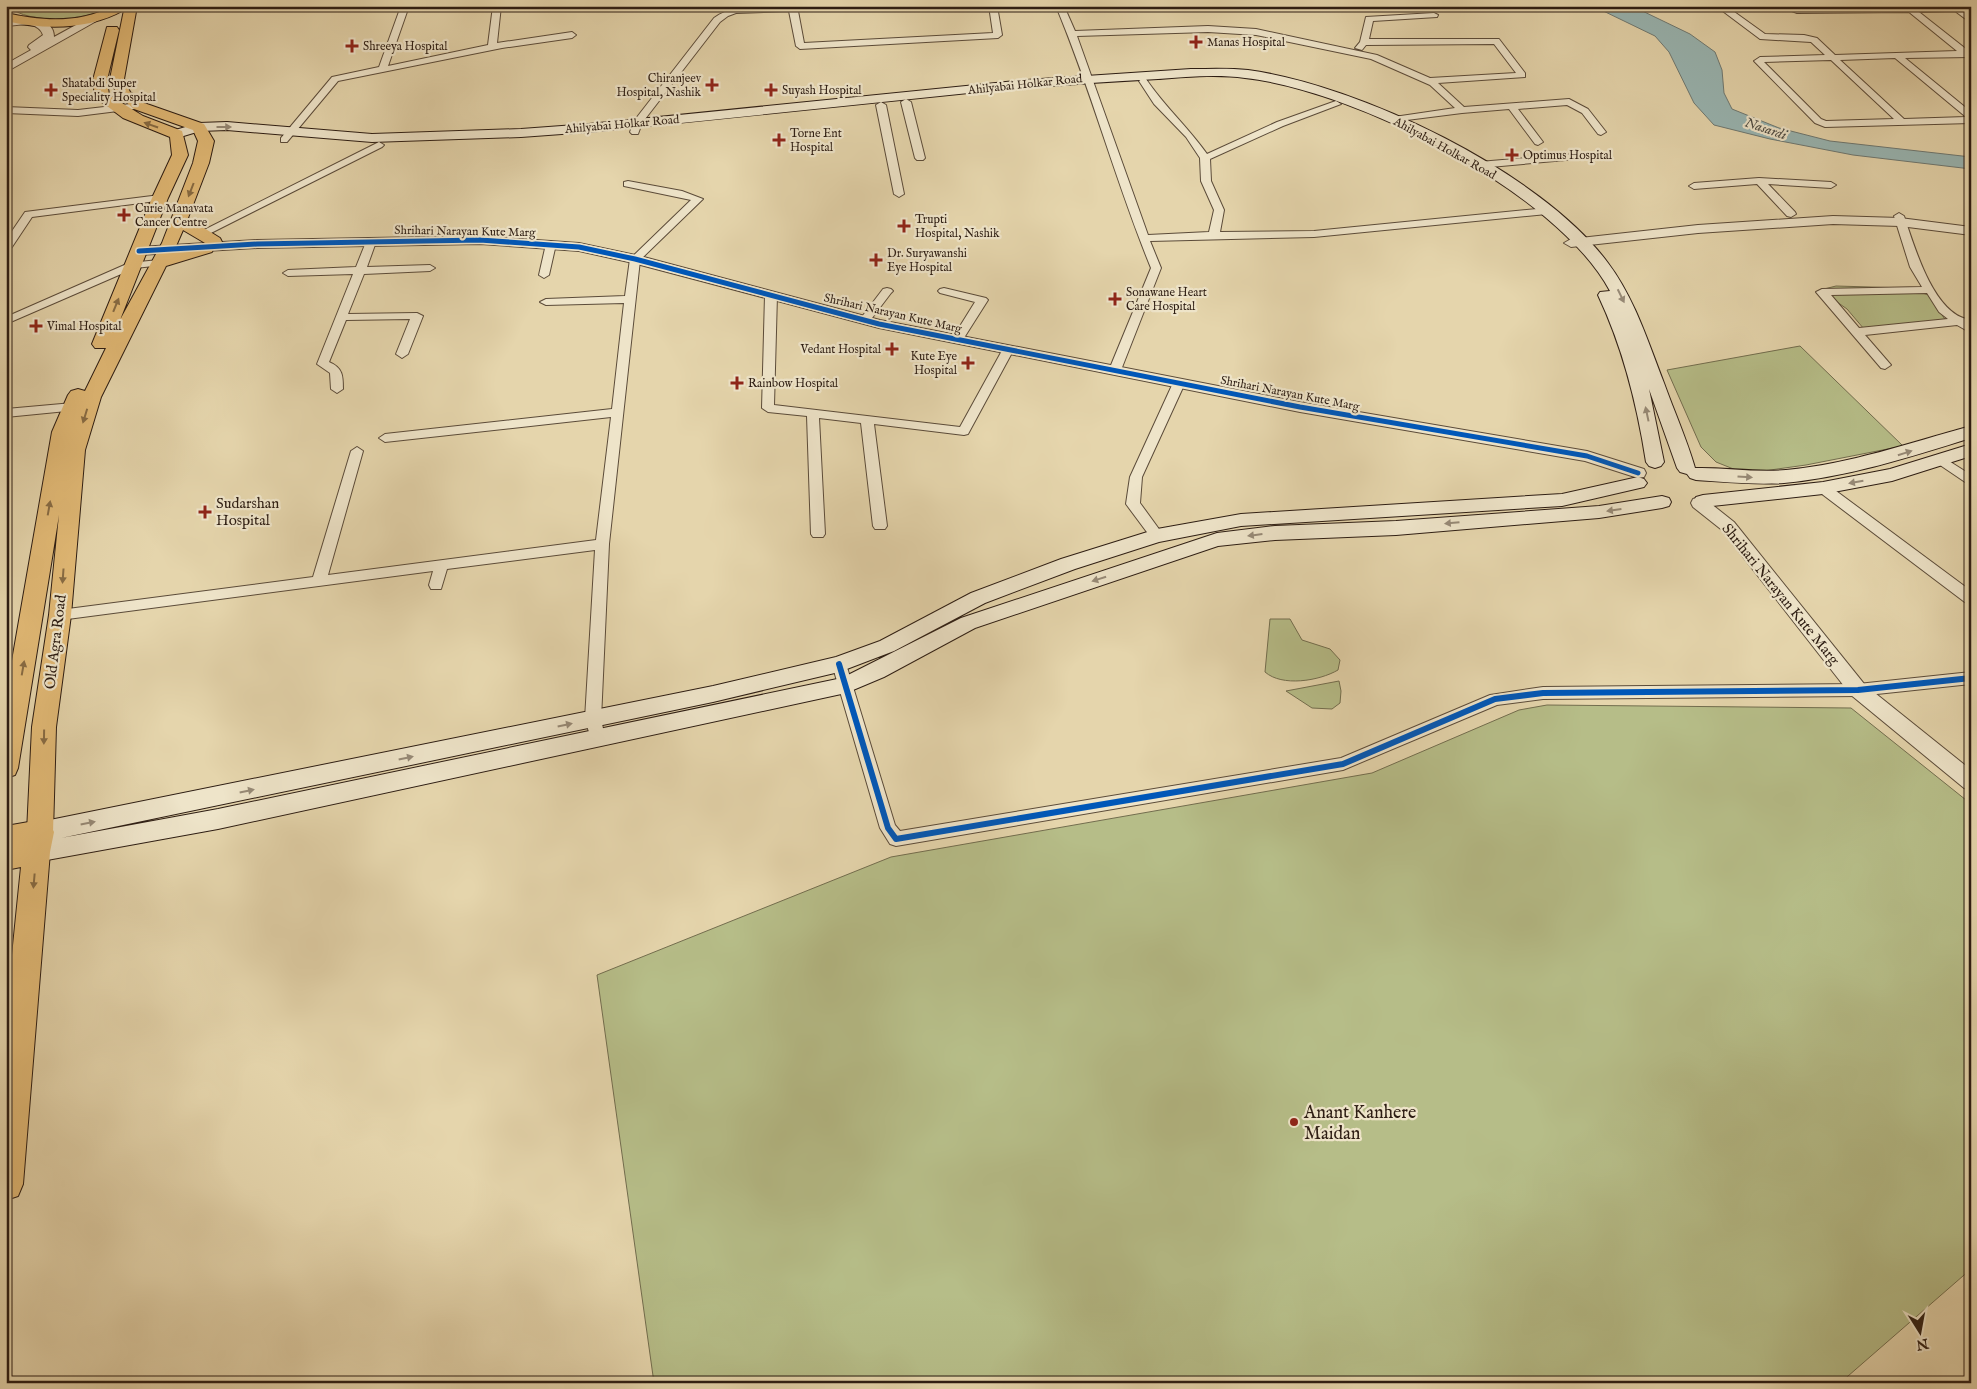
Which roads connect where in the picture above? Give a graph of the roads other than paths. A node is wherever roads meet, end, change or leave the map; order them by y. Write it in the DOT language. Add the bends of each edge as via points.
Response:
graph roads {
  1 [pos="122,6"];
  2 [pos="130,6"];
  3 [pos="405,6"];
  4 [pos="410,6"];
  5 [pos="497,6"];
  6 [pos="840,6"];
  7 [pos="993,6"];
  8 [pos="1060,6"];
  9 [pos="1720,6"];
  10 [pos="1783,6"];
  11 [pos="793,8"];
  12 [pos="1910,9"];
  13 [pos="1957,9"];
  14 [pos="1971,9"];
  15 [pos="1434,15"];
  16 [pos="6,17"];
  17 [pos="96,17"];
  18 [pos="34,21"];
  19 [pos="1971,21"];
  20 [pos="6,23"];
  21 [pos="79,26"];
  22 [pos="113,26"];
  23 [pos="1072,34"];
  24 [pos="572,35"];
  25 [pos="48,41"];
  26 [pos="1364,42"];
  27 [pos="492,47"];
  28 [pos="1354,53"];
  29 [pos="1897,55"];
  30 [pos="1968,56"];
  31 [pos="1831,57"];
  32 [pos="6,62"];
  33 [pos="383,68"];
  34 [pos="6,69"];
  35 [pos="1089,80"];
  36 [pos="1143,81"];
  37 [pos="1429,81"];
  38 [pos="906,102"];
  39 [pos="1336,104"];
  40 [pos="882,105"];
  41 [pos="140,106"];
  42 [pos="1512,106"];
  43 [pos="118,109"];
  44 [pos="6,110"];
  45 [pos="1462,110"];
  46 [pos="1971,118"];
  47 [pos="1394,120"];
  48 [pos="1902,122"];
  49 [pos="636,127"];
  50 [pos="1602,132"];
  51 [pos="202,134"];
  52 [pos="287,136"];
  53 [pos="1538,142"];
  54 [pos="379,145"];
  55 [pos="179,146"];
  56 [pos="1574,157"];
  57 [pos="920,158"];
  58 [pos="1205,158"];
  59 [pos="1479,165"];
  60 [pos="1760,181"];
  61 [pos="628,184"];
  62 [pos="1831,185"];
  63 [pos="1694,186"];
  64 [pos="899,194"];
  65 [pos="160,198"];
  66 [pos="1542,212"];
  67 [pos="1791,214"];
  68 [pos="1899,219"];
  69 [pos="179,220"];
  70 [pos="1971,224"];
  71 [pos="1698,229"];
  72 [pos="1971,231"];
  73 [pos="1214,235"];
  74 [pos="1143,238"];
  75 [pos="207,241"];
  76 [pos="371,242"];
  77 [pos="1577,242"];
  78 [pos="551,244"];
  79 [pos="6,248"];
  80 [pos="166,251"];
  81 [pos="138,254"];
  82 [pos="635,259"];
  83 [pos="430,268"];
  84 [pos="360,270"];
  85 [pos="288,273"];
  86 [pos="544,275"];
  87 [pos="887,290"];
  88 [pos="1930,290"];
  89 [pos="944,292"];
  90 [pos="771,295"];
  91 [pos="630,299"];
  92 [pos="546,302"];
  93 [pos="341,317"];
  94 [pos="1971,318"];
  95 [pos="865,320"];
  96 [pos="6,321"];
  97 [pos="1958,322"];
  98 [pos="1971,330"];
  99 [pos="1857,332"];
  100 [pos="958,339"];
  101 [pos="1008,349"];
  102 [pos="402,354"];
  103 [pos="1885,365"];
  104 [pos="1115,370"];
  105 [pos="1179,383"];
  106 [pos="337,389"];
  107 [pos="73,407"];
  108 [pos="617,412"];
  109 [pos="6,413"];
  110 [pos="813,413"];
  111 [pos="867,420"];
  112 [pos="1971,432"];
  113 [pos="385,438"];
  114 [pos="357,450"];
  115 [pos="1971,450"];
  116 [pos="1941,460"];
  117 [pos="1655,462"];
  118 [pos="1691,471"];
  119 [pos="1638,478"];
  120 [pos="1971,482"];
  121 [pos="1823,488"];
  122 [pos="1662,502"];
  123 [pos="1701,502"];
  124 [pos="1291,525"];
  125 [pos="880,526"];
  126 [pos="818,534"];
  127 [pos="1157,536"];
  128 [pos="602,544"];
  129 [pos="442,565"];
  130 [pos="414,569"];
  131 [pos="395,579"];
  132 [pos="319,581"];
  133 [pos="436,585"];
  134 [pos="1971,599"];
  135 [pos="60,616"];
  136 [pos="839,664"];
  137 [pos="1971,678"];
  138 [pos="846,685"];
  139 [pos="1858,690"];
  140 [pos="595,728"];
  141 [pos="6,768"];
  142 [pos="1971,782"];
  143 [pos="6,838"];
  144 [pos="38,842"];
  145 [pos="6,858"];
  146 [pos="6,1184"];
  1 -- 17 [label="main road"];
  2 -- 41 [label="main road" via="117,79 124,94"];
  3 -- 4 [label="street"];
  3 -- 33 [label="street"];
  5 -- 27 [label="street"];
  6 -- 11 [label="street"];
  7 -- 11 [label="street" via="998,35 800,46"];
  8 -- 23 [label="street"];
  9 -- 31 [label="street" via="1763,37 1812,39"];
  10 -- 12 [label="street" via="1797,11"];
  11 -- 49 [label="street" via="736,11 717,20"];
  12 -- 13 [label="street"];
  12 -- 30 [label="street"];
  13 -- 14 [label="street"];
  13 -- 19 [label="street"];
  15 -- 26 [label="street" via="1369,19"];
  16 -- 18 [label="main road"];
  17 -- 18 [label="main road" via="58,22"];
  17 -- 21 [label="street"];
  17 -- 22 [label="main road" via="111,20"];
  18 -- 20 [label="street"];
  18 -- 25 [label="street" via="48,31"];
  21 -- 22 [label="main road" via="100,23"];
  21 -- 25 [label="street"];
  22 -- 43 [label="main road" via="100,80 102,96"];
  23 -- 28 [label="street" via="1229,29"];
  23 -- 35 [label="street"];
  24 -- 27 [label="street"];
  25 -- 32 [label="street"];
  25 -- 34 [label="street"];
  26 -- 28 [label="street"];
  26 -- 37 [label="street" via="1496,41 1522,75"];
  27 -- 33 [label="street"];
  28 -- 37 [label="street" via="1374,57"];
  29 -- 30 [label="street"];
  29 -- 31 [label="street"];
  29 -- 46 [label="street"];
  31 -- 48 [label="street"];
  31 -- 48 [label="street" via="1758,61 1822,123"];
  33 -- 52 [label="street" via="335,79"];
  35 -- 36 [label="main road, Ahilyabai Holkar Road"];
  35 -- 38 [label="main road, Ahilyabai Holkar Road"];
  35 -- 47 [label="main road, Ahilyabai Holkar Road" via="1208,73 1249,74 1312,88"];
  35 -- 49 [label="main road, Ahilyabai Holkar Road"];
  35 -- 74 [label="street"];
  36 -- 39 [label="main road, Ahilyabai Holkar Road" via="1253,81"];
  36 -- 58 [label="street"];
  37 -- 45 [label="street"];
  38 -- 40 [label="main road, Ahilyabai Holkar Road"];
  38 -- 57 [label="street"];
  39 -- 58 [label="street" via="1280,124"];
  39 -- 66 [label="main road, Ahilyabai Holkar Road" via="1423,141"];
  40 -- 49 [label="main road, Ahilyabai Holkar Road"];
  40 -- 64 [label="street"];
  41 -- 43 [label="street"];
  41 -- 51 [label="main road"];
  42 -- 45 [label="street"];
  42 -- 50 [label="street" via="1569,102 1585,111"];
  42 -- 53 [label="street"];
  43 -- 44 [label="street" via="78,113"];
  55 -- 43 [label="main road, one-way"];
  45 -- 47 [label="street"];
  46 -- 48 [label="street"];
  47 -- 59 [label="main road, Ahilyabai Holkar Road"];
  49 -- 52 [label="main road, Ahilyabai Holkar Road" via="372,138"];
  49 -- 54 [label="main road, Ahilyabai Holkar Road" via="546,140"];
  51 -- 52 [label="main road, Ahilyabai Holkar Road"];
  51 -- 55 [label="main road, Ahilyabai Holkar Road"];
  51 -- 69 [label="main road, Old Agra Road, one-way" via="201,163"];
  52 -- 54 [label="main road, Ahilyabai Holkar Road"];
  54 -- 75 [label="street"];
  55 -- 65 [label="main road, Old Agra Road"];
  56 -- 59 [label="street"];
  58 -- 73 [label="street" via="1206,181 1219,210"];
  59 -- 66 [label="main road, Ahilyabai Holkar Road"];
  60 -- 62 [label="street"];
  60 -- 63 [label="street"];
  60 -- 67 [label="street"];
  61 -- 82 [label="street" via="698,199"];
  65 -- 79 [label="street" via="29,214"];
  65 -- 81 [label="main road, Old Agra Road"];
  66 -- 73 [label="street" via="1314,234"];
  66 -- 77 [label="main road, Ahilyabai Holkar Road"];
  67 -- 68 [label="street"];
  67 -- 71 [label="street" via="1725,221"];
  68 -- 70 [label="street"];
  68 -- 71 [label="street"];
  68 -- 72 [label="street"];
  68 -- 88 [label="street" via="1915,267"];
  69 -- 75 [label="main road"];
  69 -- 80 [label="main road, Old Agra Road"];
  71 -- 77 [label="street"];
  73 -- 74 [label="street"];
  74 -- 104 [label="street" via="1156,268"];
  75 -- 76 [label="street, Shrihari Narayan Kute Marg" via="257,244"];
  75 -- 80 [label="main road"];
  75 -- 80 [label="street, Shrihari Narayan Kute Marg"];
  76 -- 78 [label="street, Shrihari Narayan Kute Marg" via="480,240"];
  76 -- 84 [label="street"];
  117 -- 77 [label="main road, Ahilyabai Holkar Road, one-way" via="1647,412 1624,336"];
  77 -- 118 [label="main road, Ahilyabai Holkar Road, one-way" via="1618,288"];
  78 -- 82 [label="street, Shrihari Narayan Kute Marg"];
  78 -- 86 [label="street"];
  80 -- 81 [label="street, Shrihari Narayan Kute Marg"];
  80 -- 135 [label="main road, Old Agra Road, one-way" via="134,307 91,397 74,450"];
  81 -- 96 [label="street"];
  107 -- 81 [label="main road, Old Agra Road, one-way"];
  82 -- 90 [label="street, Shrihari Narayan Kute Marg"];
  82 -- 91 [label="street"];
  83 -- 84 [label="street"];
  84 -- 85 [label="street"];
  84 -- 93 [label="street"];
  87 -- 95 [label="street"];
  88 -- 97 [label="street" via="1943,310"];
  88 -- 99 [label="street" via="1822,292"];
  89 -- 100 [label="street" via="982,300"];
  90 -- 95 [label="street, Shrihari Narayan Kute Marg"];
  90 -- 110 [label="street" via="768,408"];
  91 -- 92 [label="street"];
  91 -- 108 [label="street"];
  93 -- 102 [label="street" via="417,316"];
  93 -- 106 [label="street" via="323,364 334,368 338,374"];
  94 -- 97 [label="street"];
  95 -- 100 [label="street, Shrihari Narayan Kute Marg"];
  97 -- 98 [label="street"];
  97 -- 99 [label="street"];
  99 -- 103 [label="street"];
  100 -- 101 [label="street, Shrihari Narayan Kute Marg"];
  101 -- 104 [label="street, Shrihari Narayan Kute Marg"];
  101 -- 111 [label="street" via="964,431"];
  104 -- 105 [label="street, Shrihari Narayan Kute Marg"];
  105 -- 119 [label="street, Shrihari Narayan Kute Marg" via="1588,456"];
  105 -- 127 [label="street" via="1136,477 1133,504"];
  107 -- 109 [label="street"];
  141 -- 107 [label="main road, Old Agra Road, one-way" via="62,432"];
  108 -- 113 [label="street"];
  108 -- 128 [label="street"];
  110 -- 111 [label="street"];
  110 -- 126 [label="street"];
  111 -- 125 [label="street"];
  118 -- 112 [label="main road, one-way" via="1758,478 1805,474 1902,454"];
  114 -- 132 [label="street"];
  115 -- 116 [label="main road"];
  116 -- 120 [label="street"];
  116 -- 121 [label="main road, one-way" via="1892,476"];
  117 -- 118 [label="main road" via="1675,464"];
  117 -- 119 [label="main road" via="1640,469"];
  118 -- 123 [label="main road, Ahilyabai Holkar Road" via="1707,488 1707,495"];
  119 -- 122 [label="main road" via="1643,490"];
  119 -- 124 [label="main road" via="1562,500"];
  121 -- 123 [label="main road"];
  121 -- 134 [label="street"];
  122 -- 123 [label="main road" via="1682,506"];
  122 -- 124 [label="main road, one-way" via="1599,512 1396,528"];
  123 -- 139 [label="street, Shrihari Narayan Kute Marg" via="1728,526"];
  124 -- 127 [label="main road" via="1241,520"];
  124 -- 138 [label="main road, one-way" via="1216,540 968,623"];
  127 -- 136 [label="main road" via="1068,564 978,598 887,646"];
  128 -- 129 [label="street"];
  128 -- 140 [label="street"];
  129 -- 130 [label="street"];
  129 -- 133 [label="street"];
  130 -- 131 [label="street"];
  130 -- 132 [label="street"];
  132 -- 135 [label="street"];
  135 -- 144 [label="main road, Old Agra Road, one-way" via="44,727"];
  136 -- 138 [label="street"];
  136 -- 140 [label="main road" via="713,694"];
  137 -- 139 [label="street"];
  138 -- 139 [label="street" via="888,828 896,839 1344,764 1495,699 1543,693"];
  138 -- 140 [label="main road"];
  139 -- 142 [label="street, Shrihari Narayan Kute Marg"];
  140 -- 144 [label="main road" via="218,819"];
  143 -- 144 [label="highway"];
  144 -- 145 [label="highway"];
  144 -- 146 [label="highway, Old Agra Road, one-way"];
}
